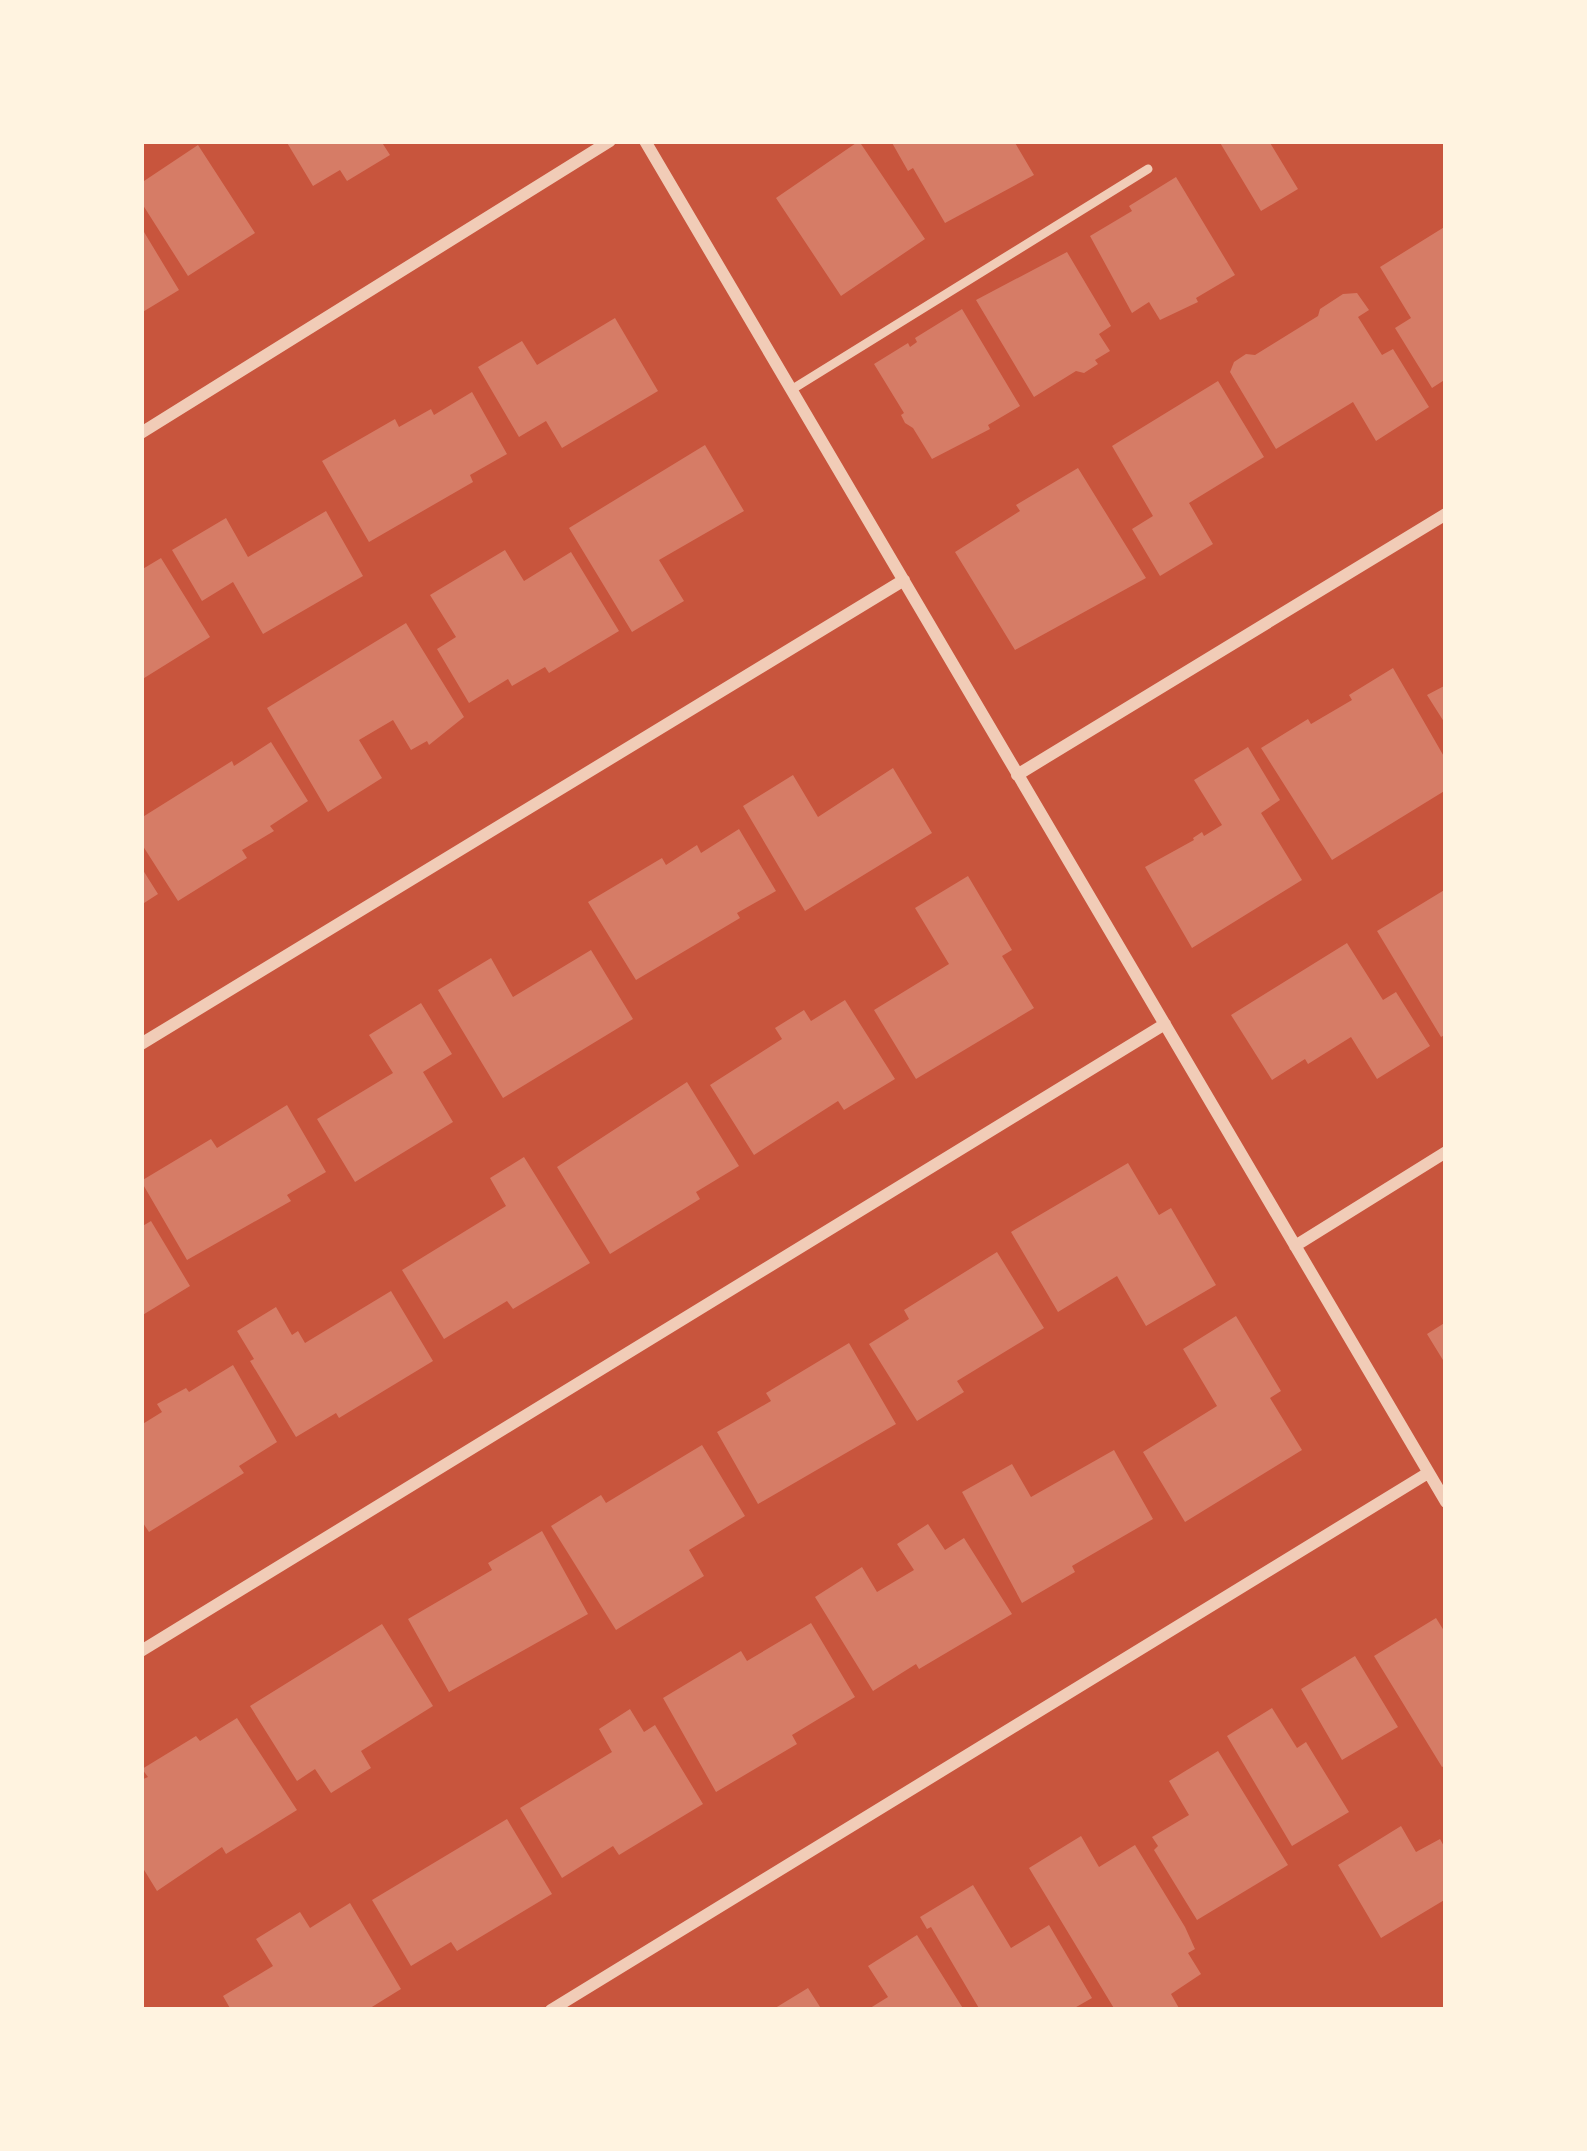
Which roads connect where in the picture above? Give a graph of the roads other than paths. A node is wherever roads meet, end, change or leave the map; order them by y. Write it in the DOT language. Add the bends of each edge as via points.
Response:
graph roads {
  1 [pos="610,141"];
  2 [pos="645,141"];
  3 [pos="1148,169"];
  4 [pos="791,389"];
  5 [pos="141,433"];
  6 [pos="1446,514"];
  7 [pos="904,580"];
  8 [pos="1017,775"];
  9 [pos="1165,1024"];
  10 [pos="141,1044"];
  11 [pos="1446,1152"];
  12 [pos="1295,1246"];
  13 [pos="1429,1473"];
  14 [pos="1446,1502"];
  15 [pos="141,1651"];
  16 [pos="551,2010"];
  1 -- 5 [label="street"];
  2 -- 4 [label="street"];
  3 -- 4 [label="lane"];
  4 -- 7 [label="street"];
  6 -- 8 [label="street"];
  7 -- 8 [label="street"];
  7 -- 10 [label="street"];
  8 -- 9 [label="street"];
  9 -- 12 [label="street"];
  9 -- 15 [label="street"];
  11 -- 12 [label="street"];
  12 -- 13 [label="street"];
  13 -- 14 [label="street"];
  13 -- 16 [label="street"];
}
